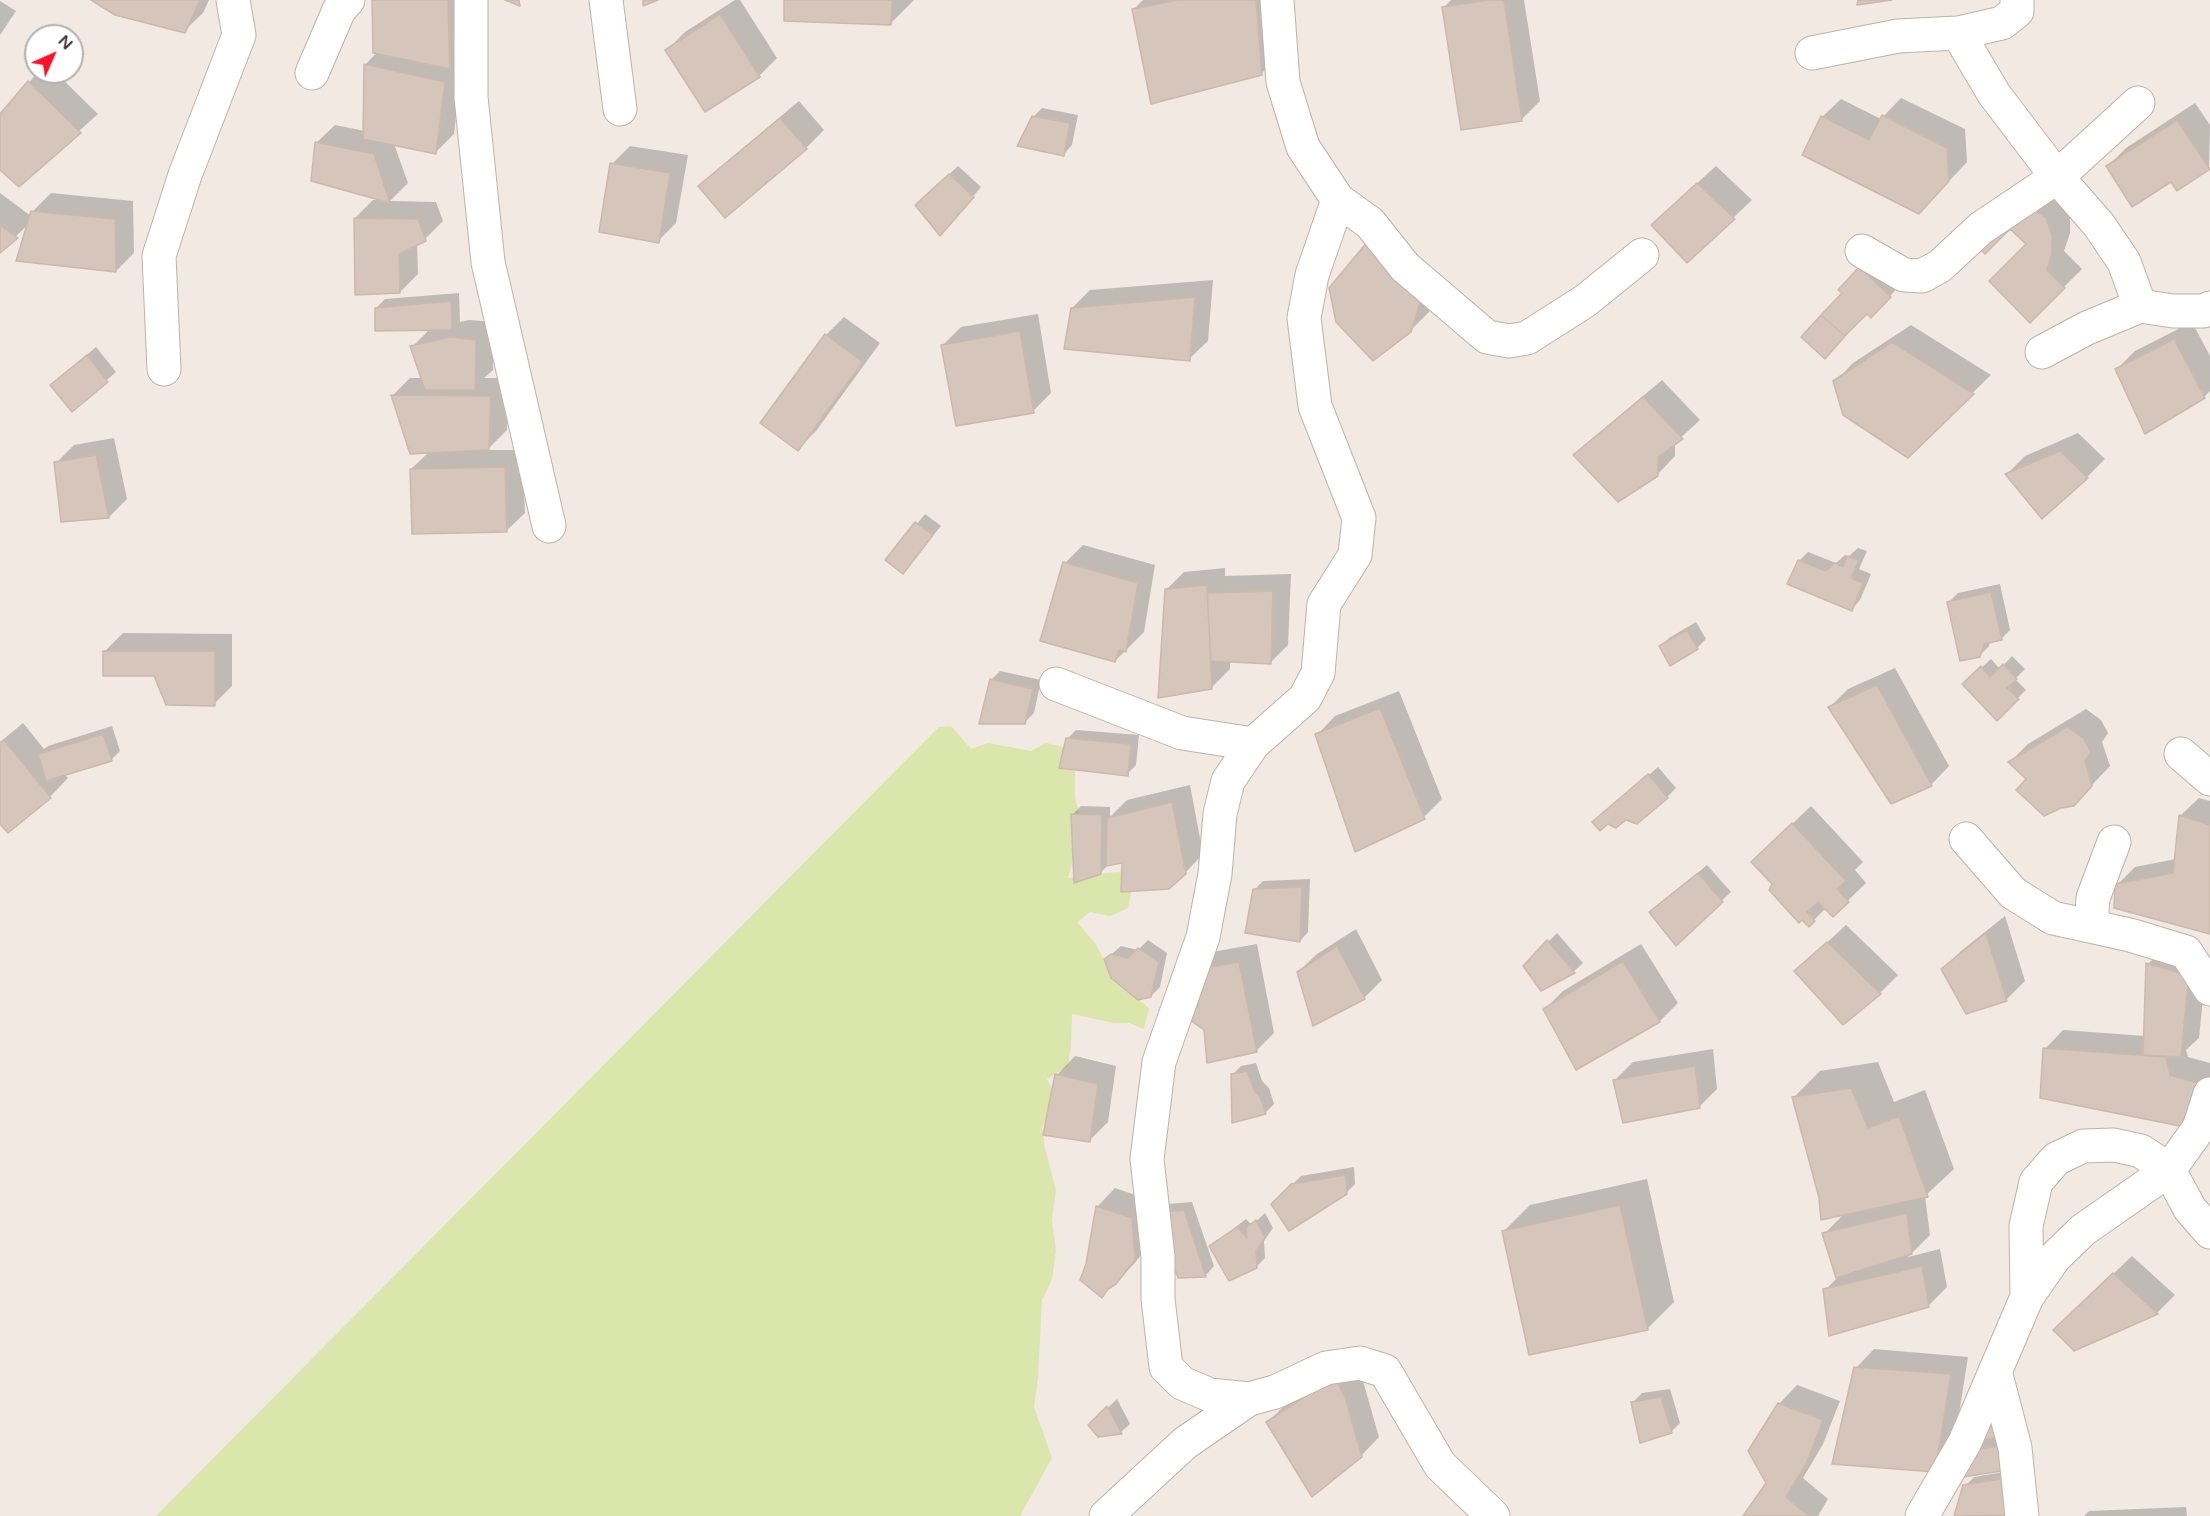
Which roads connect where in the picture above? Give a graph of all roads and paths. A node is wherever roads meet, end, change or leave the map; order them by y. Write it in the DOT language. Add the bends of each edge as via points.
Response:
graph roads {
  1 [pos="233,0"];
  2 [pos="348,0"];
  3 [pos="471,0"];
  4 [pos="606,0"];
  5 [pos="1276,0"];
  6 [pos="2017,0"];
  7 [pos="1958,33"];
  8 [pos="1812,53"];
  9 [pos="312,73"];
  10 [pos="2138,103"];
  11 [pos="620,109"];
  12 [pos="2057,177"];
  13 [pos="1338,200"];
  14 [pos="1862,250"];
  15 [pos="1642,255"];
  16 [pos="2140,306"];
  17 [pos="2210,308"];
  18 [pos="2042,352"];
  19 [pos="164,369"];
  20 [pos="549,526"];
  21 [pos="1056,684"];
  22 [pos="1253,744"];
  23 [pos="2181,754"];
  24 [pos="2210,779"];
  25 [pos="1966,839"];
  26 [pos="2114,842"];
  27 [pos="2091,926"];
  28 [pos="2210,989"];
  29 [pos="2210,1094"];
  30 [pos="2169,1170"];
  31 [pos="2210,1232"];
  32 [pos="2027,1297"];
  33 [pos="1995,1371"];
  34 [pos="1248,1399"];
  35 [pos="1106,1516"];
  36 [pos="1493,1516"];
  37 [pos="1922,1516"];
  38 [pos="2022,1516"];
  1 -- 19 [label="street" via="239,34 185,175 159,256"];
  2 -- 9 [label="street" via="339,10"];
  3 -- 20 [label="street" via="471,97 488,262"];
  4 -- 11 [label="street"];
  5 -- 13 [label="street" via="1283,82 1303,147"];
  6 -- 7 [label="street" via="2017,11 2002,23"];
  7 -- 8 [label="street" via="1898,36"];
  7 -- 12 [label="street" via="1994,94"];
  10 -- 12 [label="street"];
  12 -- 14 [label="street" via="1981,228 1940,266 1922,276 1904,275"];
  12 -- 16 [label="street" via="2099,225 2124,262"];
  13 -- 15 [label="street" via="1370,223 1405,267 1487,337 1509,341 1527,338 1566,314"];
  13 -- 22 [label="street" via="1312,275 1304,318 1315,406 1359,518 1355,555 1324,604 1318,673 1305,698"];
  16 -- 17 [label="street" via="2173,311"];
  16 -- 18 [label="street" via="2086,328"];
  21 -- 22 [label="street" via="1182,733"];
  22 -- 34 [label="street" via="1228,781 1203,937 1159,1062 1147,1160 1166,1367 1182,1383 1210,1395"];
  23 -- 24 [label="street"];
  25 -- 27 [label="street" via="2013,893 2053,918"];
  26 -- 27 [label="street" via="2093,898"];
  27 -- 28 [label="street" via="2186,952"];
  29 -- 30 [label="street" via="2199,1128"];
  30 -- 31 [label="street" via="2190,1209"];
  30 -- 32 [label="street" via="2083,1230 2054,1258"];
  30 -- 32 [label="street" via="2141,1151 2114,1145 2083,1146 2056,1159 2036,1182 2026,1226"];
  32 -- 33 [label="street"];
  33 -- 37 [label="street" via="1965,1442"];
  33 -- 38 [label="street" via="2015,1448"];
  34 -- 35 [label="street" via="1185,1443"];
  34 -- 36 [label="street" via="1275,1392 1326,1368 1360,1363 1385,1371 1440,1465"];
}
